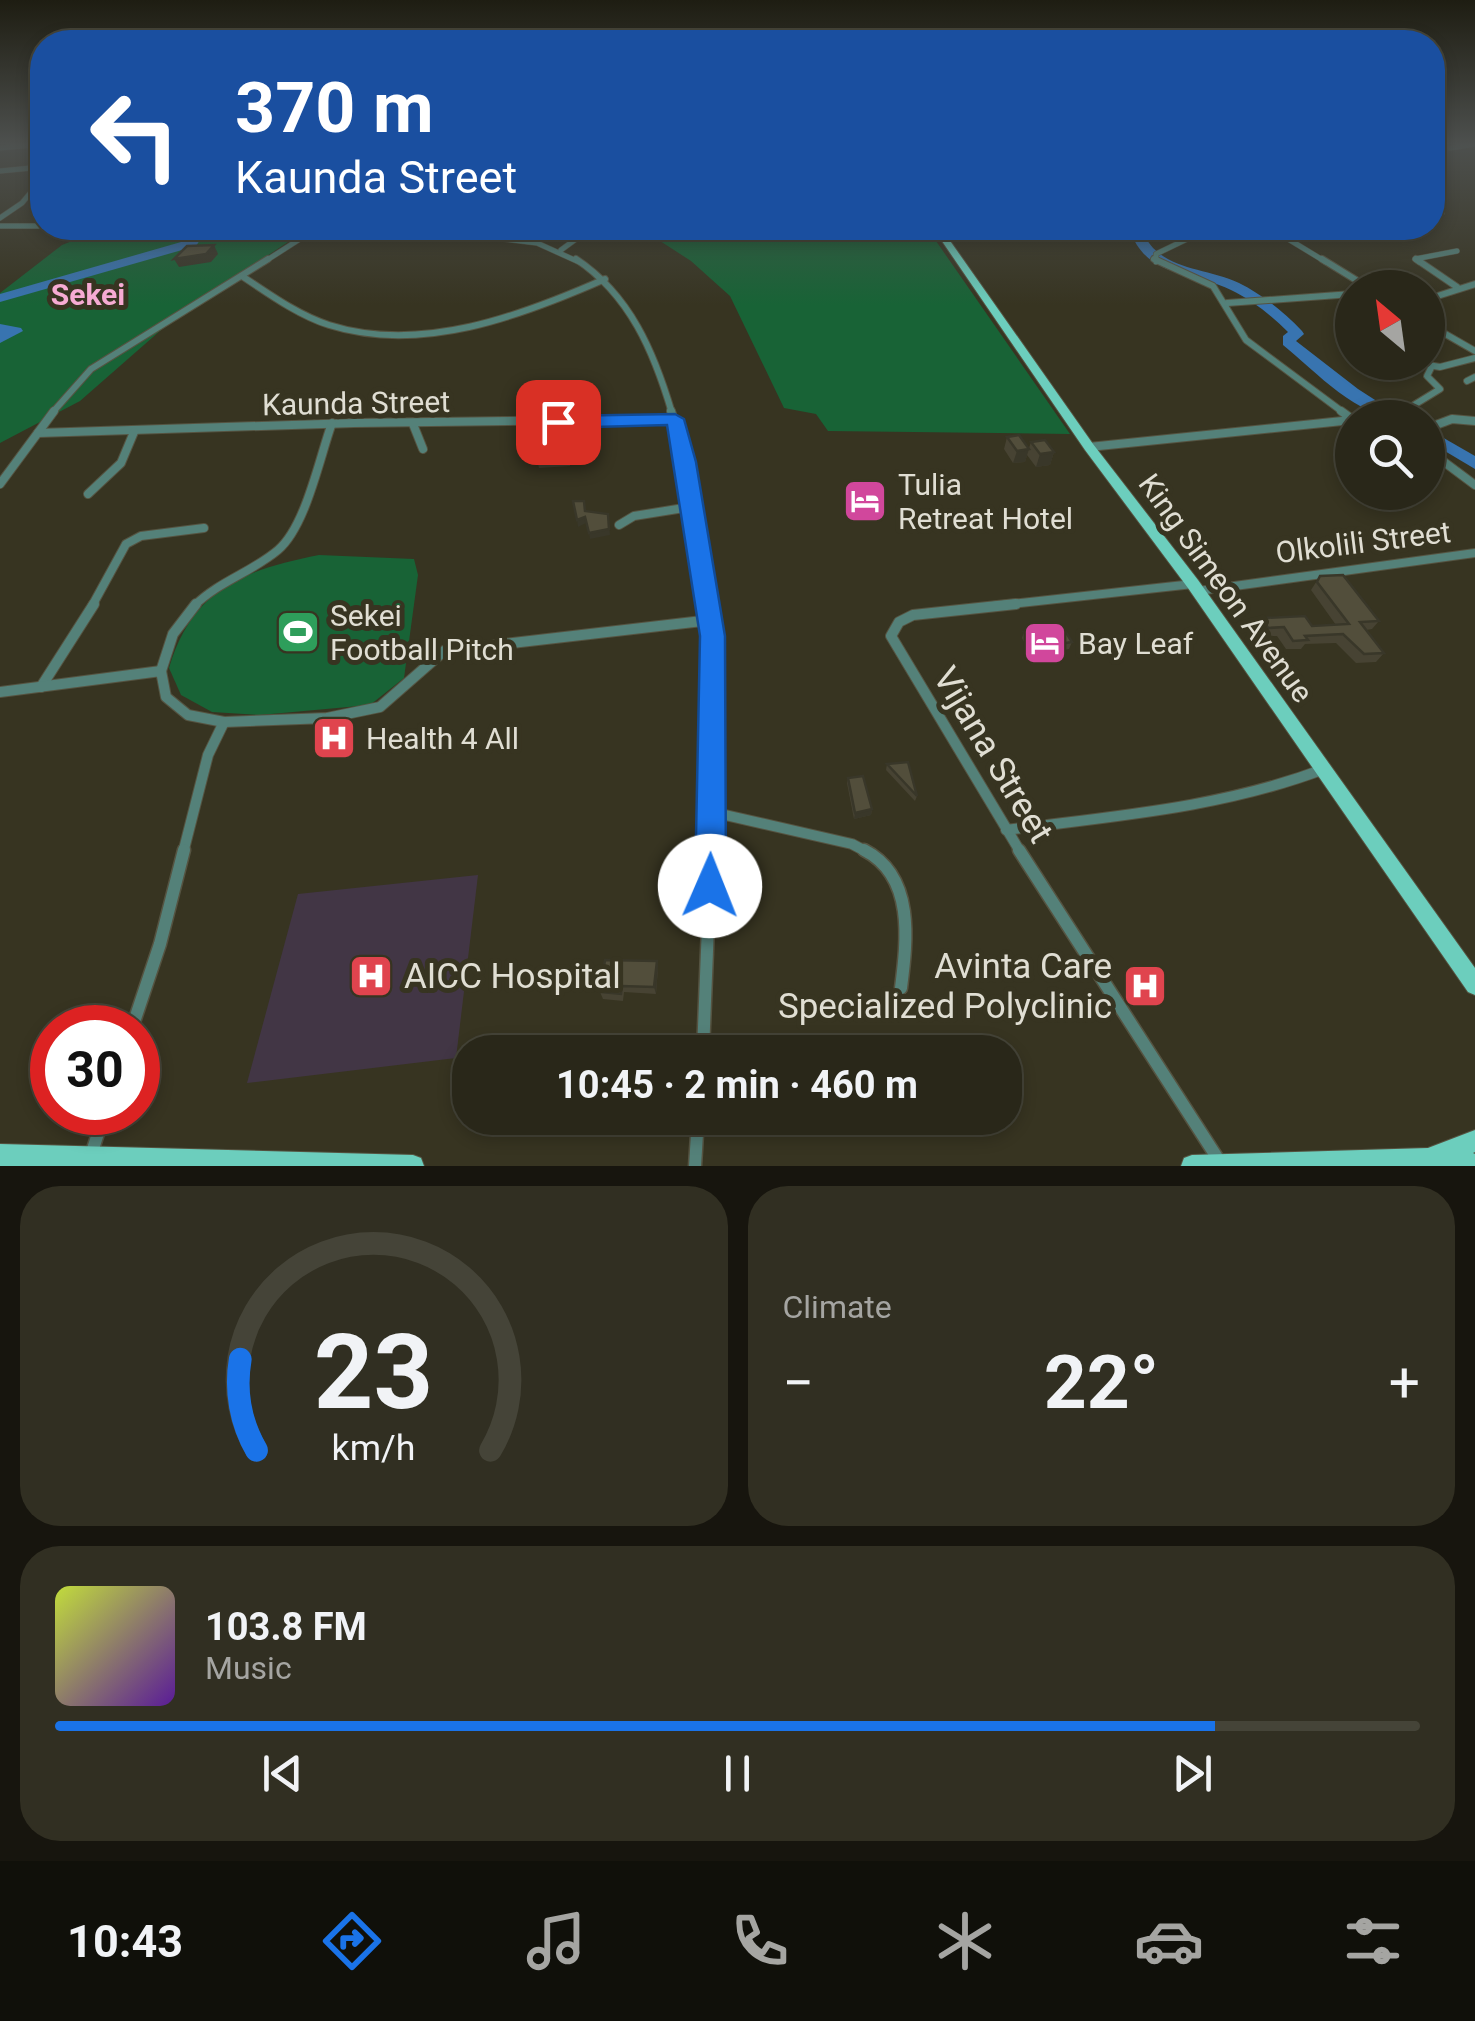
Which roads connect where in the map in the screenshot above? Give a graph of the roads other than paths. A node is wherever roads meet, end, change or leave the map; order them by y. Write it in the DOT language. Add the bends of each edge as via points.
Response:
graph roads {
  1 [pos="29,196"];
  2 [pos="0,218"];
  3 [pos="0,226"];
  4 [pos="30,226"];
  5 [pos="298,240"];
  6 [pos="517,240"];
  7 [pos="575,240"];
  8 [pos="945,240"];
  9 [pos="1186,240"];
  10 [pos="1290,240"];
  11 [pos="561,250"];
  12 [pos="1457,251"];
  13 [pos="1154,256"];
  14 [pos="1341,270"];
  15 [pos="242,276"];
  16 [pos="604,278"];
  17 [pos="1474,285"];
  18 [pos="1458,287"];
  19 [pos="1445,292"];
  20 [pos="1335,295"];
  21 [pos="1226,303"];
  22 [pos="1445,335"];
  23 [pos="1475,354"];
  24 [pos="1445,364"];
  25 [pos="1433,380"];
  26 [pos="1422,400"];
  27 [pos="1335,408"];
  28 [pos="675,419"];
  29 [pos="1445,421"];
  30 [pos="1335,422"];
  31 [pos="1475,422"];
  32 [pos="332,424"];
  33 [pos="413,424"];
  34 [pos="134,432"];
  35 [pos="38,433"];
  36 [pos="1088,447"];
  37 [pos="422,449"];
  38 [pos="1445,463"];
  39 [pos="0,484"];
  40 [pos="1475,486"];
  41 [pos="88,494"];
  42 [pos="690,508"];
  43 [pos="619,525"];
  44 [pos="204,528"];
  45 [pos="1475,553"];
  46 [pos="1195,587"];
  47 [pos="710,620"];
  48 [pos="160,671"];
  49 [pos="42,687"];
  50 [pos="0,692"];
  51 [pos="224,722"];
  52 [pos="1324,769"];
  53 [pos="712,812"];
  54 [pos="1006,830"];
  55 [pos="1474,983"];
  56 [pos="902,988"];
  57 [pos="140,1005"];
  58 [pos="704,1035"];
  59 [pos="98,1135"];
  60 [pos="697,1135"];
  61 [pos="1475,1141"];
  62 [pos="0,1154"];
  63 [pos="91,1155"];
  64 [pos="1428,1159"];
  65 [pos="1222,1164"];
  66 [pos="281,1165"];
  67 [pos="1475,1165"];
  68 [pos="413,1166"];
  69 [pos="695,1166"];
  70 [pos="1192,1166"];
  1 -- 2 [label="street"];
  3 -- 4 [label="street"];
  5 -- 15 [label="street"];
  6 -- 11 [label="street"];
  7 -- 11 [label="street"];
  8 -- 36 [label="main road, King Simeon Avenue"];
  9 -- 13 [label="street"];
  10 -- 14 [label="street"];
  11 -- 16 [label="street"];
  12 -- 18 [label="street" via="1415,259"];
  13 -- 21 [label="street" via="1164,268 1213,286"];
  15 -- 16 [label="street" via="326,324 388,333 500,319"];
  15 -- 35 [label="street" via="90,369"];
  16 -- 28 [label="street" via="644,337"];
  17 -- 18 [label="street"];
  18 -- 19 [label="street"];
  20 -- 21 [label="street"];
  21 -- 27 [label="street" via="1259,352"];
  22 -- 23 [label="street"];
  23 -- 24 [label="street"];
  25 -- 26 [label="street" via="1441,387"];
  28 -- 33 [label="street, Kaunda Street"];
  28 -- 42 [label="street"];
  29 -- 31 [label="street"];
  30 -- 36 [label="street"];
  32 -- 33 [label="street, Kaunda Street"];
  32 -- 34 [label="street, Kaunda Street"];
  32 -- 48 [label="street" via="293,534 282,549 193,604 166,646"];
  33 -- 37 [label="street"];
  34 -- 35 [label="street, Kaunda Street"];
  34 -- 41 [label="street" via="122,463"];
  35 -- 39 [label="street"];
  36 -- 46 [label="main road, King Simeon Avenue"];
  38 -- 40 [label="street, Olkolili Street"];
  42 -- 43 [label="street" via="634,516"];
  42 -- 47 [label="street"];
  44 -- 49 [label="street" via="130,540"];
  45 -- 46 [label="street, Olkolili Street"];
  46 -- 52 [label="main road, King Simeon Avenue"];
  46 -- 54 [label="street, Vijana Street" via="913,616 892,629 898,652"];
  47 -- 51 [label="street" via="444,650 378,708"];
  47 -- 53 [label="street"];
  48 -- 49 [label="street"];
  48 -- 51 [label="street" via="162,690 179,713"];
  49 -- 50 [label="street"];
  51 -- 57 [label="street" via="208,756"];
  52 -- 54 [label="street" via="1284,786 1162,810"];
  52 -- 55 [label="main road, King Simeon Avenue"];
  53 -- 56 [label="street" via="852,844 885,863 907,911"];
  53 -- 58 [label="street"];
  54 -- 65 [label="street, Vijana Street"];
  59 -- 63 [label="street"];
  60 -- 69 [label="street"];
  61 -- 64 [label="main road"];
  62 -- 63 [label="main road"];
  63 -- 66 [label="main road"];
  64 -- 65 [label="main road"];
  64 -- 67 [label="main road"];
  65 -- 70 [label="main road"];
  66 -- 68 [label="main road"];
}
